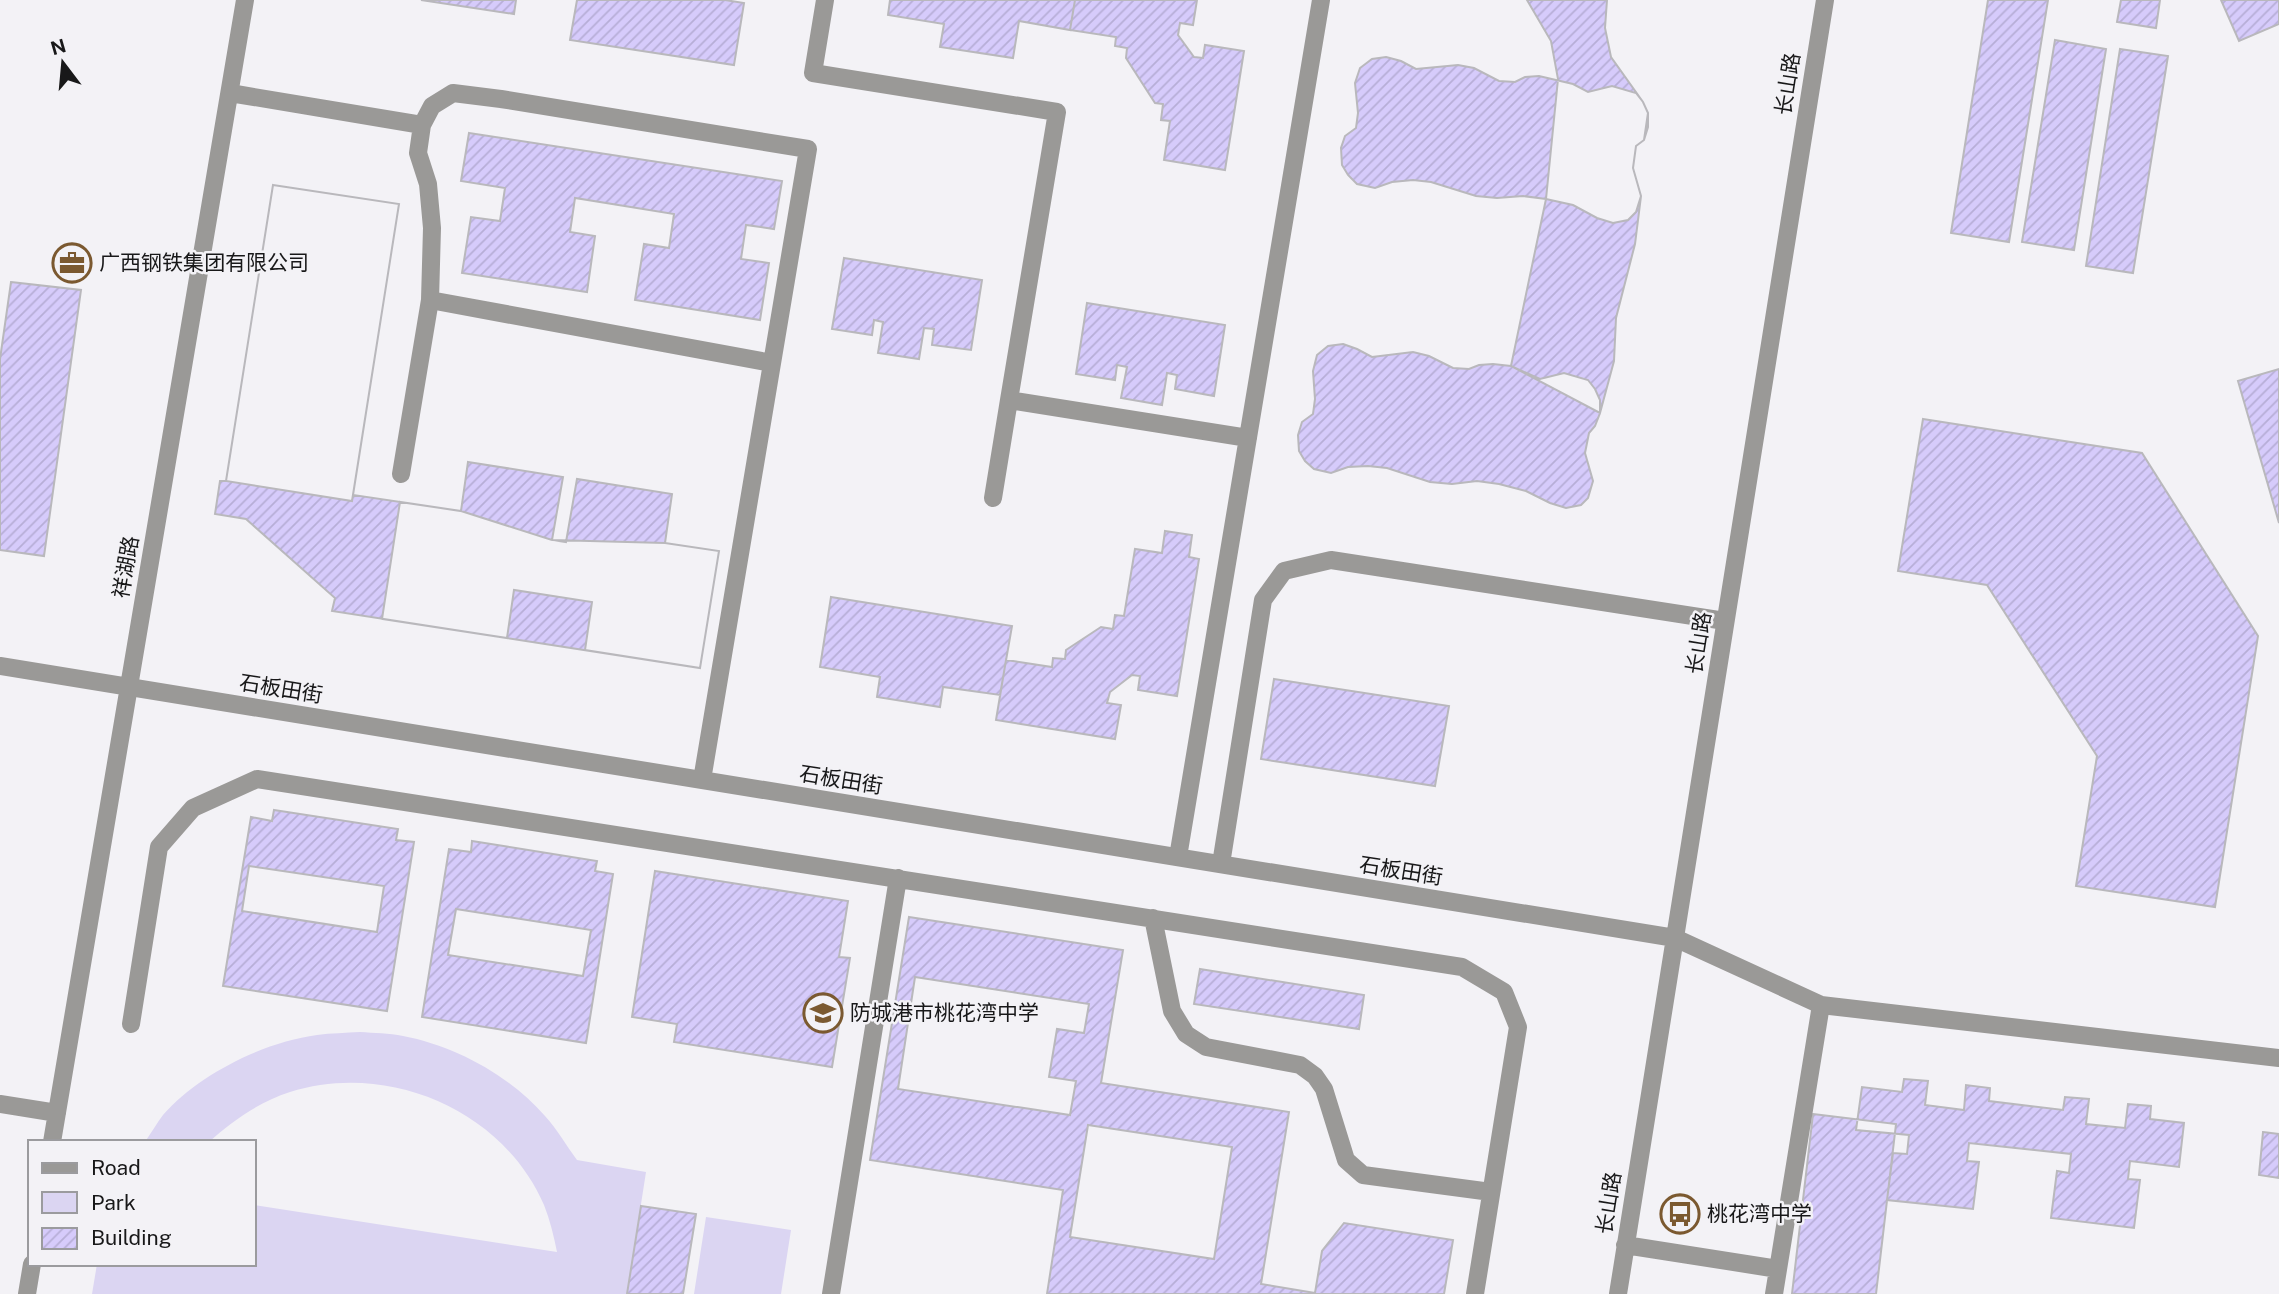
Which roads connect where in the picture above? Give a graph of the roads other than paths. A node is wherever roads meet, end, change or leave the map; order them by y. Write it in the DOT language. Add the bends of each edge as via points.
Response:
graph roads {
  1 [pos="245,0"];
  2 [pos="825,0"];
  3 [pos="1321,0"];
  4 [pos="1825,0"];
  5 [pos="230,93"];
  6 [pos="422,125"];
  7 [pos="430,300"];
  8 [pos="772,363"];
  9 [pos="1009,400"];
  10 [pos="1248,439"];
  11 [pos="401,474"];
  12 [pos="993,498"];
  13 [pos="1725,621"];
  14 [pos="0,666"];
  15 [pos="129,687"];
  16 [pos="702,780"];
  17 [pos="1178,857"];
  18 [pos="1221,864"];
  19 [pos="898,878"];
  20 [pos="1153,918"];
  21 [pos="1675,938"];
  22 [pos="1821,1005"];
  23 [pos="131,1024"];
  24 [pos="2279,1058"];
  25 [pos="0,1104"];
  26 [pos="57,1113"];
  27 [pos="52,1140"];
  28 [pos="1491,1192"];
  29 [pos="1625,1245"];
  30 [pos="32,1266"];
  31 [pos="1778,1269"];
  32 [pos="27,1294"];
  33 [pos="831,1294"];
  34 [pos="1475,1294"];
  35 [pos="1618,1294"];
  36 [pos="1774,1294"];
  1 -- 5 [label="street, 祥湖路"];
  2 -- 9 [label="street" via="813,73 1057,112"];
  3 -- 10 [label="street"];
  4 -- 13 [label="street, 长山路"];
  5 -- 6 [label="street"];
  5 -- 15 [label="street, 祥湖路"];
  6 -- 7 [label="street" via="418,153 428,184 431,217"];
  6 -- 8 [label="street" via="432,106 453,93 808,149"];
  7 -- 8 [label="street"];
  7 -- 11 [label="street"];
  8 -- 16 [label="street"];
  9 -- 10 [label="street"];
  9 -- 12 [label="street"];
  10 -- 17 [label="street"];
  13 -- 18 [label="street" via="1331,560 1284,571 1264,600"];
  13 -- 21 [label="street, 长山路"];
  14 -- 15 [label="street, 石板田街"];
  15 -- 16 [label="street, 石板田街"];
  15 -- 26 [label="street, 祥湖路"];
  16 -- 17 [label="street, 石板田街"];
  17 -- 18 [label="street, 石板田街"];
  18 -- 21 [label="street, 石板田街"];
  19 -- 20 [label="street"];
  19 -- 23 [label="street" via="257,779 193,808 159,847"];
  19 -- 33 [label="street"];
  20 -- 28 [label="street" via="1172,1011 1186,1034 1206,1047 1300,1065 1315,1076 1324,1089 1346,1160 1363,1175"];
  20 -- 28 [label="street" via="1462,968 1504,992 1518,1027"];
  21 -- 22 [label="street, 石板田街"];
  21 -- 29 [label="street, 长山路"];
  22 -- 24 [label="street, 石板田街"];
  22 -- 31 [label="street"];
  25 -- 26 [label="street"];
  26 -- 27 [label="street, 祥湖路"];
  28 -- 34 [label="street"];
  29 -- 31 [label="street"];
  29 -- 35 [label="street, 长山路"];
  30 -- 32 [label="street"];
  31 -- 36 [label="street"];
}
